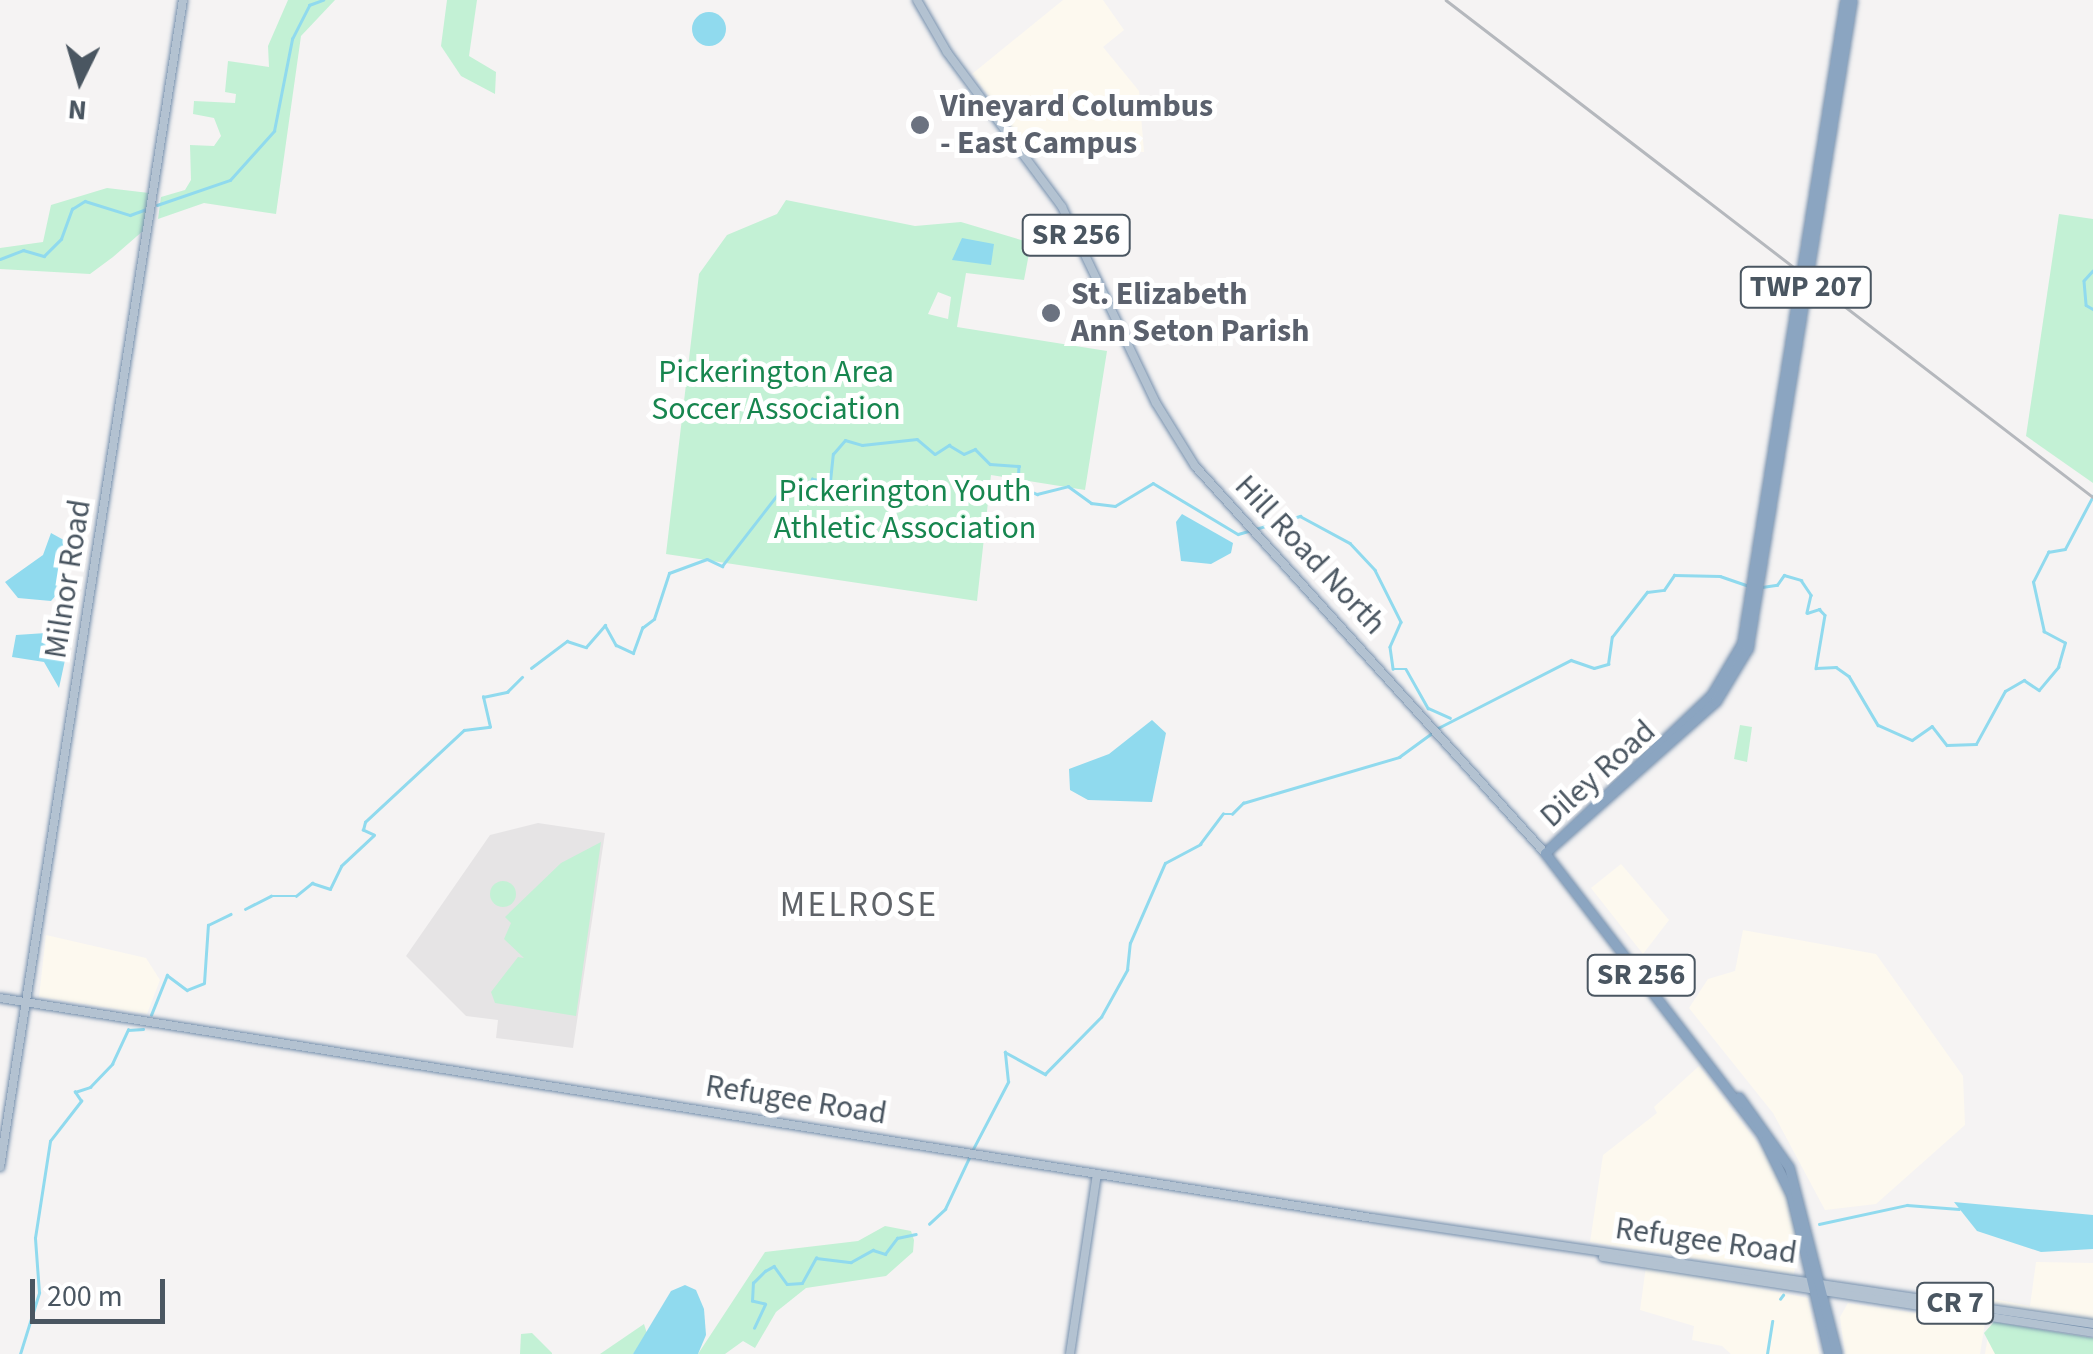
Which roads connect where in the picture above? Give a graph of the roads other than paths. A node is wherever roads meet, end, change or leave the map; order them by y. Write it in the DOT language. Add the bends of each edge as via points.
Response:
graph roads {
  1 [pos="184,0"];
  2 [pos="917,0"];
  3 [pos="1848,0"];
  4 [pos="1545,854"];
  5 [pos="0,998"];
  6 [pos="28,1002"];
  7 [pos="0,1167"];
  8 [pos="1097,1174"];
  9 [pos="1585,1250"];
  10 [pos="1818,1287"];
  11 [pos="2093,1324"];
  12 [pos="2093,1333"];
  13 [pos="1070,1354"];
  14 [pos="1830,1354"];
  15 [pos="1837,1354"];
  1 -- 6 [label="main road, Milnor Road"];
  2 -- 4 [label="main road, Hill Road North / SR 256" via="946,52 1062,208 1178,442"];
  3 -- 4 [label="highway, Diley Road / TWP 207" via="1742,644 1716,690"];
  4 -- 10 [label="highway, Hill Road North / SR 256" via="1749,1109 1791,1195"];
  5 -- 6 [label="main road, Refugee Road / CR 7"];
  6 -- 7 [label="main road, Milnor Road"];
  6 -- 8 [label="main road, Refugee Road / CR 7"];
  8 -- 9 [label="main road, Refugee Road / CR 7"];
  8 -- 13 [label="main road"];
  9 -- 10 [label="main road, Refugee Road / CR 7"];
  9 -- 10 [label="main road, Refugee Road"];
  10 -- 11 [label="main road, Refugee Road / CR 7"];
  10 -- 12 [label="main road, Refugee Road / CR 7"];
  10 -- 14 [label="highway"];
  10 -- 15 [label="highway"];
}
